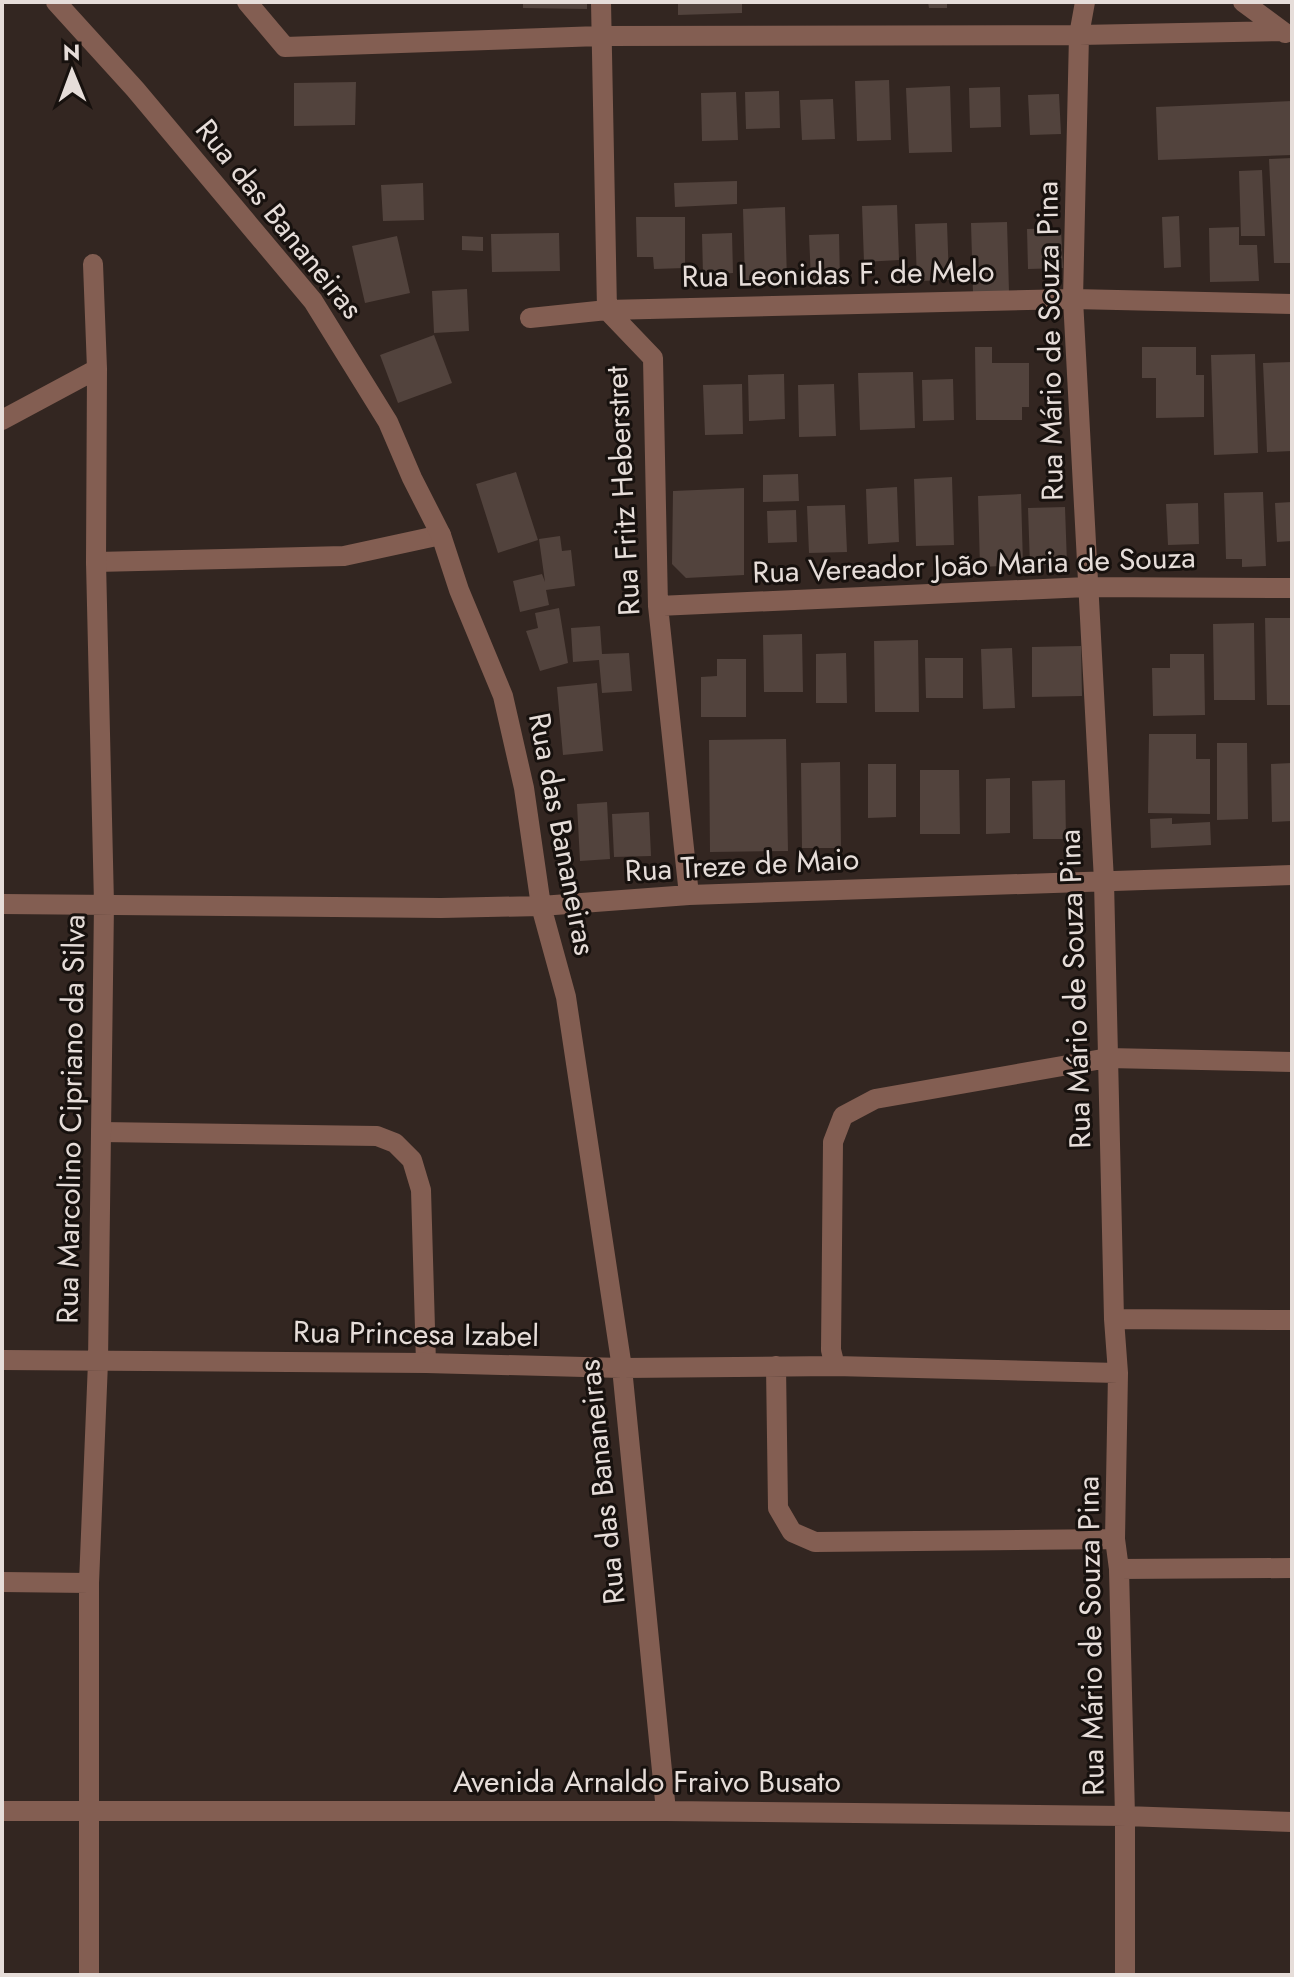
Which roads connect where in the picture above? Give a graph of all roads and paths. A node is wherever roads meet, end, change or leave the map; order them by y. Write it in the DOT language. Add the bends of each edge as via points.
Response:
graph roads {
  1 [pos="56,2"];
  2 [pos="247,2"];
  3 [pos="601,2"];
  4 [pos="1085,2"];
  5 [pos="1243,2"];
  6 [pos="1287,34"];
  7 [pos="1079,35"];
  8 [pos="600,36"];
  9 [pos="93,264"];
  10 [pos="1073,299"];
  11 [pos="1292,304"];
  12 [pos="607,310"];
  13 [pos="530,318"];
  14 [pos="97,369"];
  15 [pos="2,420"];
  16 [pos="441,535"];
  17 [pos="96,562"];
  18 [pos="1087,587"];
  19 [pos="1292,588"];
  20 [pos="658,606"];
  21 [pos="1292,875"];
  22 [pos="1104,881"];
  23 [pos="689,895"];
  24 [pos="2,904"];
  25 [pos="104,904"];
  26 [pos="541,906"];
  27 [pos="1108,1058"];
  28 [pos="1292,1062"];
  29 [pos="101,1132"];
  30 [pos="1114,1319"];
  31 [pos="1292,1320"];
  32 [pos="2,1360"];
  33 [pos="98,1362"];
  34 [pos="426,1363"];
  35 [pos="776,1366"];
  36 [pos="835,1366"];
  37 [pos="622,1368"];
  38 [pos="1118,1373"];
  39 [pos="1115,1539"];
  40 [pos="1292,1568"];
  41 [pos="1119,1569"];
  42 [pos="2,1582"];
  43 [pos="89,1583"];
  44 [pos="2,1811"];
  45 [pos="666,1811"];
  46 [pos="89,1812"];
  47 [pos="1125,1816"];
  48 [pos="1292,1822"];
  49 [pos="89,1975"];
  50 [pos="1125,1975"];
  1 -- 16 [label="street, Rua das Bananeiras" via="313,301 388,422"];
  2 -- 8 [label="street" via="285,47"];
  3 -- 8 [label="street"];
  4 -- 7 [label="street, Rua Mário de Souza Pina"];
  5 -- 6 [label="street"];
  6 -- 7 [label="street"];
  7 -- 8 [label="street"];
  7 -- 10 [label="street, Rua Mário de Souza Pina"];
  8 -- 12 [label="street"];
  9 -- 14 [label="street, Rua Marcolino Cipriano da Silva"];
  10 -- 11 [label="street, Rua Leonidas F. de Melo"];
  10 -- 12 [label="street, Rua Leonidas F. de Melo"];
  10 -- 18 [label="street, Rua Mário de Souza Pina"];
  12 -- 13 [label="street, Rua Leonidas F. de Melo"];
  12 -- 20 [label="street, Rua Fritz Heberstret" via="653,358"];
  14 -- 15 [label="street"];
  14 -- 17 [label="street, Rua Marcolino Cipriano da Silva"];
  16 -- 17 [label="street" via="344,556"];
  16 -- 26 [label="street, Rua das Bananeiras" via="503,696 524,788"];
  17 -- 25 [label="street, Rua Marcolino Cipriano da Silva"];
  18 -- 19 [label="street, Rua Vereador João Maria de Souza"];
  18 -- 20 [label="street, Rua Vereador João Maria de Souza"];
  18 -- 22 [label="street, Rua Mário de Souza Pina"];
  20 -- 23 [label="street, Rua Fritz Heberstret"];
  21 -- 22 [label="street, Rua Treze de Maio"];
  22 -- 23 [label="street, Rua Treze de Maio"];
  22 -- 27 [label="street, Rua Mário de Souza Pina"];
  23 -- 26 [label="street, Rua Treze de Maio"];
  24 -- 25 [label="street, Rua Treze de Maio"];
  25 -- 26 [label="street, Rua Treze de Maio"];
  25 -- 29 [label="street, Rua Marcolino Cipriano da Silva"];
  26 -- 37 [label="street, Rua das Bananeiras" via="566,997"];
  27 -- 28 [label="street"];
  27 -- 30 [label="street, Rua Mário de Souza Pina"];
  27 -- 36 [label="street" via="875,1099 843,1116 833,1142"];
  29 -- 33 [label="street, Rua Marcolino Cipriano da Silva"];
  29 -- 34 [label="street" via="377,1136 395,1143 412,1160 421,1190"];
  30 -- 31 [label="street"];
  30 -- 38 [label="street, Rua Mário de Souza Pina"];
  32 -- 33 [label="street, Rua Princesa Izabel"];
  33 -- 34 [label="street, Rua Princesa Izabel"];
  33 -- 43 [label="street, Rua Marcolino Cipriano da Silva"];
  34 -- 37 [label="street, Rua Princesa Izabel"];
  35 -- 36 [label="street, Rua Princesa Izabel"];
  35 -- 37 [label="street, Rua Princesa Izabel"];
  35 -- 39 [label="street" via="778,1508 792,1532 815,1542"];
  36 -- 38 [label="street, Rua Princesa Izabel"];
  37 -- 45 [label="street, Rua das Bananeiras"];
  38 -- 39 [label="street, Rua Mário de Souza Pina"];
  39 -- 41 [label="street, Rua Mário de Souza Pina"];
  40 -- 41 [label="street"];
  41 -- 47 [label="street, Rua Mário de Souza Pina"];
  42 -- 43 [label="street"];
  43 -- 46 [label="street, Rua Marcolino Cipriano da Silva"];
  44 -- 46 [label="street, Avenida Arnaldo Fraivo Busato"];
  45 -- 46 [label="street, Avenida Arnaldo Fraivo Busato"];
  45 -- 47 [label="street, Avenida Arnaldo Fraivo Busato"];
  46 -- 49 [label="street, Rua Marcolino Cipriano da Silva"];
  47 -- 48 [label="street, Avenida Arnaldo Fraivo Busato"];
  47 -- 50 [label="street, Rua Mário de Souza Pina"];
}
